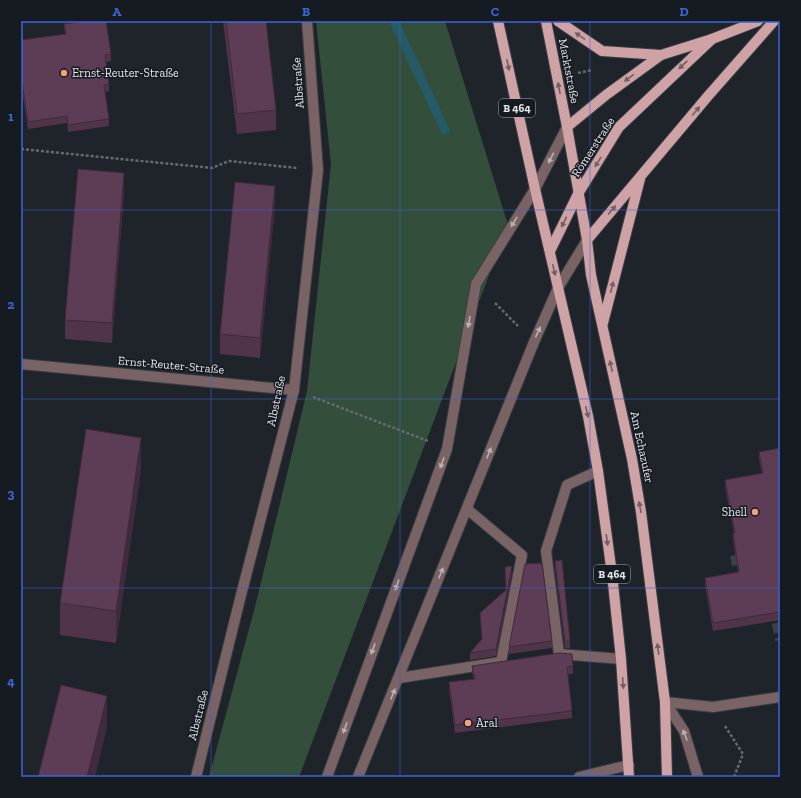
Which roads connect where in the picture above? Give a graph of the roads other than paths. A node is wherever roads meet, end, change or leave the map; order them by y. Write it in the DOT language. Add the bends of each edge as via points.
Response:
graph roads {
  1 [pos="307,21"];
  2 [pos="498,21"];
  3 [pos="546,21"];
  4 [pos="558,21"];
  5 [pos="758,21"];
  6 [pos="774,21"];
  7 [pos="712,38"];
  8 [pos="661,55"];
  9 [pos="567,127"];
  10 [pos="640,176"];
  11 [pos="534,189"];
  12 [pos="578,194"];
  13 [pos="587,240"];
  14 [pos="550,251"];
  15 [pos="558,288"];
  16 [pos="602,324"];
  17 [pos="21,364"];
  18 [pos="294,390"];
  19 [pos="598,470"];
  20 [pos="466,509"];
  21 [pos="621,659"];
  22 [pos="399,678"];
  23 [pos="780,697"];
  24 [pos="665,702"];
  25 [pos="629,765"];
  26 [pos="698,774"];
  27 [pos="196,777"];
  28 [pos="327,777"];
  29 [pos="358,777"];
  30 [pos="579,777"];
  31 [pos="629,777"];
  32 [pos="667,777"];
  1 -- 18 [label="street, Albstraße" via="318,170"];
  2 -- 11 [label="main road, B 464, one-way"];
  9 -- 3 [label="main road, Marktstraße / B 464, one-way"];
  8 -- 4 [label="main road, one-way" via="602,52"];
  5 -- 7 [label="main road, Römerstraße"];
  10 -- 6 [label="main road, one-way"];
  7 -- 8 [label="main road, Römerstraße"];
  7 -- 12 [label="main road, Römerstraße, one-way" via="619,127"];
  8 -- 9 [label="main road, Römerstraße, one-way"];
  9 -- 11 [label="street, one-way"];
  9 -- 12 [label="main road, Am Echazufer / B 464"];
  13 -- 10 [label="main road, one-way"];
  16 -- 10 [label="main road, one-way"];
  11 -- 14 [label="main road, B 464"];
  11 -- 28 [label="street, one-way" via="476,284 447,449"];
  12 -- 13 [label="main road, Am Echazufer / B 464"];
  12 -- 14 [label="main road, Römerstraße, one-way"];
  13 -- 15 [label="street"];
  13 -- 16 [label="main road, Am Echazufer / B 464" via="591,275"];
  14 -- 15 [label="main road, B 464, one-way"];
  15 -- 19 [label="main road, B 464, one-way"];
  20 -- 15 [label="street, one-way"];
  24 -- 16 [label="main road, Am Echazufer / B 464, one-way" via="641,512"];
  17 -- 18 [label="street, Ernst-Reuter-Straße"];
  18 -- 27 [label="street, Albstraße"];
  19 -- 21 [label="main road, B 464, one-way"];
  19 -- 21 [label="street" via="567,485 546,551 555,655"];
  22 -- 20 [label="street, one-way"];
  20 -- 22 [label="street" via="522,555 505,662"];
  21 -- 25 [label="main road, B 464, one-way"];
  29 -- 22 [label="street, one-way"];
  23 -- 24 [label="street" via="713,707"];
  26 -- 24 [label="street, one-way" via="684,731"];
  24 -- 32 [label="main road, Am Echazufer / B 464"];
  25 -- 30 [label="street"];
  25 -- 31 [label="main road, B 464"];
}
